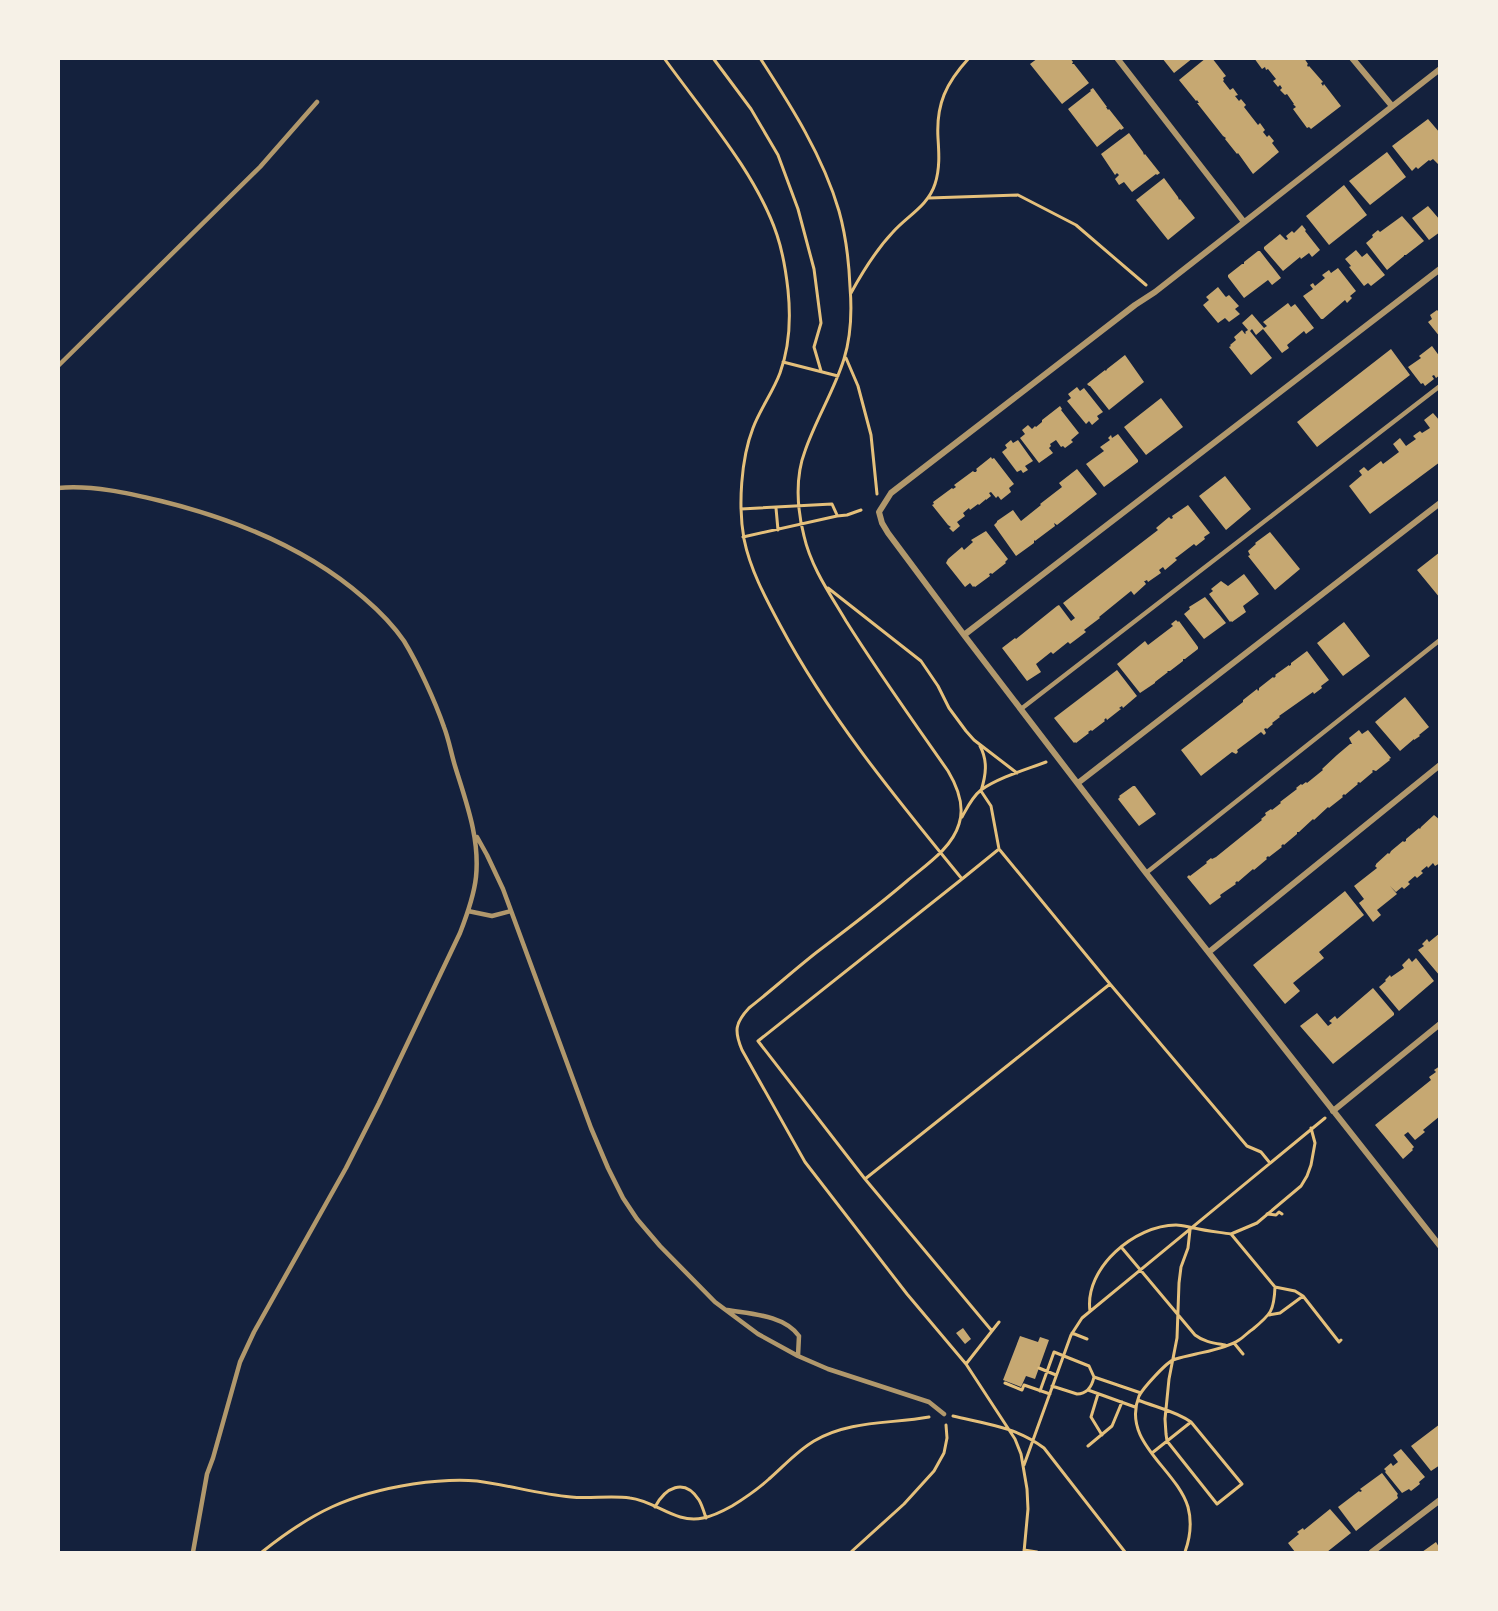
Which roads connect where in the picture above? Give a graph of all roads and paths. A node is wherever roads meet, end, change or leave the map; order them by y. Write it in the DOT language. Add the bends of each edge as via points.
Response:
graph roads {
  1 [pos="664,58"];
  2 [pos="713,58"];
  3 [pos="760,58"];
  4 [pos="969,58"];
  5 [pos="1117,58"];
  6 [pos="1352,58"];
  7 [pos="1440,69"];
  8 [pos="317,102"];
  9 [pos="1392,106"];
  10 [pos="928,198"];
  11 [pos="1244,222"];
  12 [pos="1440,269"];
  13 [pos="1155,292"];
  14 [pos="851,295"];
  15 [pos="845,356"];
  16 [pos="783,362"];
  17 [pos="58,366"];
  18 [pos="821,371"];
  19 [pos="838,376"];
  20 [pos="1440,386"];
  21 [pos="58,488"];
  22 [pos="1440,503"];
  23 [pos="799,506"];
  24 [pos="776,507"];
  25 [pos="741,509"];
  26 [pos="861,510"];
  27 [pos="879,512"];
  28 [pos="837,516"];
  29 [pos="802,524"];
  30 [pos="778,530"];
  31 [pos="743,537"];
  32 [pos="825,586"];
  33 [pos="964,635"];
  34 [pos="1440,640"];
  35 [pos="1022,709"];
  36 [pos="980,744"];
  37 [pos="1058,757"];
  38 [pos="1440,765"];
  39 [pos="1017,773"];
  40 [pos="1078,783"];
  41 [pos="981,791"];
  42 [pos="961,819"];
  43 [pos="475,833"];
  44 [pos="999,849"];
  45 [pos="940,852"];
  46 [pos="1146,873"];
  47 [pos="962,879"];
  48 [pos="468,911"];
  49 [pos="511,911"];
  50 [pos="1209,952"];
  51 [pos="1110,984"];
  52 [pos="1440,1024"];
  53 [pos="1333,1111"];
  54 [pos="1311,1128"];
  55 [pos="1270,1162"];
  56 [pos="865,1179"];
  57 [pos="1267,1214"];
  58 [pos="1282,1214"];
  59 [pos="1191,1228"];
  60 [pos="1231,1234"];
  61 [pos="1440,1246"];
  62 [pos="1122,1247"];
  63 [pos="1140,1270"];
  64 [pos="1275,1287"];
  65 [pos="1303,1296"];
  66 [pos="726,1310"];
  67 [pos="1090,1311"];
  68 [pos="1177,1314"];
  69 [pos="1269,1316"];
  70 [pos="999,1322"];
  71 [pos="992,1331"];
  72 [pos="1072,1333"];
  73 [pos="1087,1339"];
  74 [pos="1341,1340"];
  75 [pos="1234,1343"];
  76 [pos="1227,1345"];
  77 [pos="1243,1354"];
  78 [pos="798,1356"];
  79 [pos="1063,1356"];
  80 [pos="1172,1360"];
  81 [pos="966,1364"];
  82 [pos="1039,1368"];
  83 [pos="1047,1372"];
  84 [pos="1056,1375"];
  85 [pos="1094,1377"];
  86 [pos="1005,1383"];
  87 [pos="1052,1386"];
  88 [pos="1040,1390"];
  89 [pos="1088,1390"];
  90 [pos="1141,1393"];
  91 [pos="1050,1394"];
  92 [pos="1098,1394"];
  93 [pos="1138,1400"];
  94 [pos="1122,1402"];
  95 [pos="1136,1407"];
  96 [pos="1166,1411"];
  97 [pos="944,1414"];
  98 [pos="1191,1422"];
  99 [pos="1007,1428"];
  100 [pos="1102,1435"];
  101 [pos="1032,1441"];
  102 [pos="1167,1441"];
  103 [pos="1088,1446"];
  104 [pos="1152,1453"];
  105 [pos="1023,1467"];
  106 [pos="1440,1500"];
  107 [pos="655,1507"];
  108 [pos="706,1518"];
  109 [pos="193,1552"];
  110 [pos="262,1552"];
  111 [pos="851,1552"];
  112 [pos="1024,1552"];
  113 [pos="1037,1552"];
  114 [pos="1125,1552"];
  115 [pos="1185,1552"];
  116 [pos="1372,1552"];
  1 -- 16 [label="path" via="729,146 757,191 777,234 784,260 790,323"];
  2 -- 18 [label="path" via="751,109 778,155 798,209 814,269 821,323 814,347"];
  3 -- 14 [label="path" via="786,99 831,188 844,234"];
  4 -- 10 [label="path" via="951,80 938,112 939,168"];
  5 -- 11 [label="street"];
  6 -- 9 [label="street"];
  7 -- 9 [label="street"];
  8 -- 17 [label="lane" via="260,167"];
  9 -- 11 [label="street"];
  10 -- 13 [label="path" via="1018,195 1076,225"];
  10 -- 14 [label="path" via="877,251"];
  11 -- 13 [label="street"];
  12 -- 33 [label="street"];
  13 -- 27 [label="street" via="891,493"];
  14 -- 15 [label="path"];
  15 -- 19 [label="path"];
  15 -- 27 [label="path" via="871,435"];
  16 -- 18 [label="path"];
  16 -- 25 [label="path" via="752,429"];
  18 -- 19 [label="path"];
  19 -- 23 [label="path" via="802,458"];
  20 -- 35 [label="lane"];
  21 -- 43 [label="lane" via="82,487 135,495 227,520 290,548 355,590 390,624 415,662 444,727"];
  22 -- 40 [label="street"];
  23 -- 24 [label="path"];
  23 -- 28 [label="path" via="832,504"];
  23 -- 29 [label="path"];
  24 -- 25 [label="path"];
  24 -- 30 [label="path"];
  25 -- 31 [label="path"];
  26 -- 28 [label="path"];
  27 -- 33 [label="street" via="888,533"];
  28 -- 29 [label="path"];
  29 -- 30 [label="path"];
  29 -- 32 [label="path" via="812,561"];
  30 -- 31 [label="path"];
  31 -- 45 [label="path" via="759,585 808,676 866,759"];
  32 -- 36 [label="path" via="921,661 966,731"];
  32 -- 42 [label="path" via="948,771 958,792"];
  33 -- 35 [label="street"];
  34 -- 46 [label="lane"];
  35 -- 37 [label="street"];
  36 -- 39 [label="path"];
  36 -- 41 [label="path" via="986,765"];
  37 -- 39 [label="path"];
  37 -- 40 [label="street"];
  38 -- 50 [label="street"];
  39 -- 41 [label="path"];
  40 -- 46 [label="street"];
  41 -- 42 [label="path"];
  41 -- 44 [label="path" via="991,806"];
  42 -- 45 [label="path"];
  43 -- 48 [label="lane" via="476,877"];
  43 -- 49 [label="lane"];
  44 -- 47 [label="path"];
  44 -- 51 [label="path"];
  45 -- 47 [label="path"];
  45 -- 81 [label="path" via="749,1008 736,1031 742,1050 805,1162"];
  46 -- 50 [label="street"];
  47 -- 56 [label="path" via="759,1041"];
  48 -- 49 [label="lane" via="492,916"];
  48 -- 109 [label="lane" via="380,1103 240,1362 207,1474"];
  49 -- 66 [label="lane" via="591,1128 623,1198 660,1246"];
  50 -- 53 [label="street"];
  51 -- 55 [label="path" via="1247,1146 1261,1152"];
  51 -- 56 [label="path"];
  52 -- 53 [label="street"];
  53 -- 54 [label="path"];
  53 -- 61 [label="street"];
  54 -- 55 [label="path"];
  54 -- 57 [label="path" via="1315,1143 1307,1176 1301,1186"];
  55 -- 59 [label="path"];
  56 -- 71 [label="path"];
  57 -- 58 [label="path"];
  57 -- 60 [label="path" via="1257,1223"];
  59 -- 60 [label="path"];
  59 -- 62 [label="path" via="1176,1225 1150,1229"];
  59 -- 63 [label="path"];
  59 -- 68 [label="path" via="1179,1283"];
  60 -- 64 [label="path"];
  62 -- 63 [label="path"];
  62 -- 67 [label="path" via="1097,1276 1089,1296"];
  63 -- 67 [label="path"];
  63 -- 68 [label="path"];
  64 -- 65 [label="path"];
  64 -- 69 [label="path"];
  65 -- 69 [label="path"];
  65 -- 74 [label="path" via="1338,1342"];
  66 -- 78 [label="lane"];
  66 -- 78 [label="lane" via="769,1317 789,1326 799,1336"];
  67 -- 72 [label="path"];
  68 -- 76 [label="path" via="1202,1340"];
  68 -- 80 [label="path"];
  69 -- 75 [label="path"];
  70 -- 71 [label="path"];
  71 -- 81 [label="path"];
  72 -- 73 [label="path"];
  72 -- 79 [label="path"];
  75 -- 76 [label="path"];
  75 -- 77 [label="path"];
  76 -- 80 [label="path"];
  78 -- 97 [label="lane" via="917,1397"];
  79 -- 83 [label="path" via="1054,1352"];
  79 -- 84 [label="path"];
  79 -- 85 [label="path" via="1089,1366"];
  80 -- 90 [label="path"];
  80 -- 96 [label="path"];
  81 -- 99 [label="path"];
  82 -- 83 [label="path"];
  83 -- 84 [label="path"];
  83 -- 88 [label="path"];
  84 -- 87 [label="path"];
  85 -- 89 [label="path"];
  85 -- 90 [label="path"];
  86 -- 88 [label="path" via="1022,1390 1024,1385"];
  87 -- 89 [label="path" via="1077,1394"];
  87 -- 91 [label="path"];
  88 -- 91 [label="path"];
  89 -- 92 [label="path"];
  90 -- 93 [label="path"];
  91 -- 101 [label="path"];
  92 -- 94 [label="path"];
  92 -- 100 [label="path" via="1091,1417"];
  93 -- 95 [label="path"];
  93 -- 96 [label="path"];
  94 -- 95 [label="path"];
  94 -- 100 [label="path" via="1112,1426"];
  95 -- 104 [label="path" via="1137,1429"];
  96 -- 98 [label="path"];
  96 -- 102 [label="path"];
  97 -- 99 [label="path"];
  97 -- 108 [label="path" via="829,1433 801,1450 746,1497"];
  97 -- 111 [label="path" via="947,1438 934,1471"];
  98 -- 102 [label="path"];
  98 -- 102 [label="path" via="1242,1484 1217,1504"];
  99 -- 101 [label="path"];
  99 -- 105 [label="path" via="1015,1439"];
  100 -- 103 [label="path"];
  101 -- 105 [label="path"];
  101 -- 114 [label="path" via="1050,1454"];
  102 -- 104 [label="path"];
  104 -- 115 [label="path" via="1188,1506 1190,1531"];
  105 -- 112 [label="path" via="1028,1509"];
  106 -- 116 [label="street"];
  107 -- 108 [label="path" via="678,1517"];
  107 -- 108 [label="path" via="666,1492 685,1488 700,1501"];
  107 -- 110 [label="path" via="630,1498 572,1497 476,1481 427,1482 348,1499 310,1518"];
  112 -- 113 [label="path"];
}
